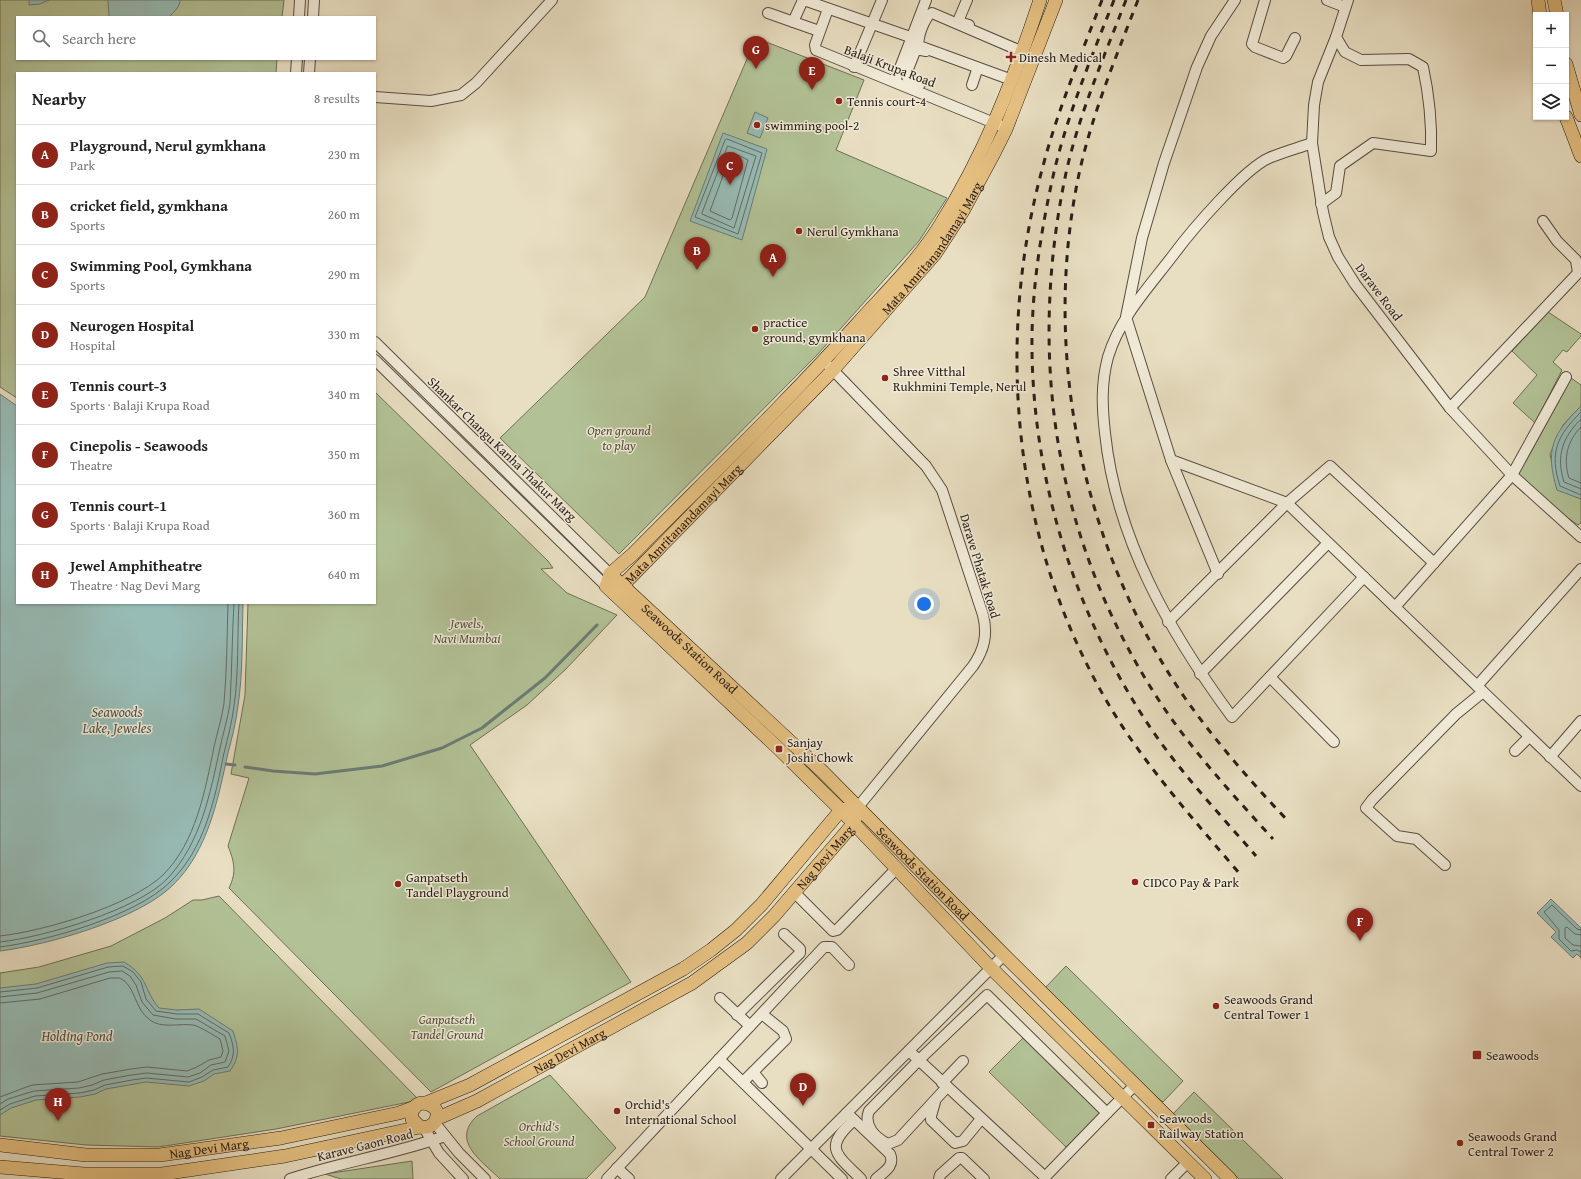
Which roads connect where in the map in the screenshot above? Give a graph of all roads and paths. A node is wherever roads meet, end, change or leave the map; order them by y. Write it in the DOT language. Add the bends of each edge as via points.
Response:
graph roads {
  1 [pos="300,0"];
  2 [pos="314,0"];
  3 [pos="552,0"];
  4 [pos="803,0"];
  5 [pos="882,0"];
  6 [pos="926,0"];
  7 [pos="966,0"];
  8 [pos="1040,0"];
  9 [pos="1056,0"];
  10 [pos="1235,0"];
  11 [pos="1265,0"];
  12 [pos="1327,0"];
  13 [pos="1538,0"];
  14 [pos="1554,0"];
  15 [pos="1346,3"];
  16 [pos="828,9"];
  17 [pos="1540,12"];
  18 [pos="1556,12"];
  19 [pos="768,13"];
  20 [pos="299,16"];
  21 [pos="313,16"];
  22 [pos="793,22"];
  23 [pos="872,24"];
  24 [pos="819,32"];
  25 [pos="1336,37"];
  26 [pos="913,38"];
  27 [pos="1295,38"];
  28 [pos="1024,49"];
  29 [pos="297,60"];
  30 [pos="310,60"];
  31 [pos="854,67"];
  32 [pos="977,70"];
  33 [pos="296,72"];
  34 [pos="309,72"];
  35 [pos="1569,74"];
  36 [pos="895,81"];
  37 [pos="1011,82"];
  38 [pos="972,85"];
  39 [pos="376,96"];
  40 [pos="1581,115"];
  41 [pos="1567,120"];
  42 [pos="999,122"];
  43 [pos="1312,143"];
  44 [pos="1581,156"];
  45 [pos="1322,204"];
  46 [pos="1543,221"];
  47 [pos="1126,317"];
  48 [pos="376,343"];
  49 [pos="376,361"];
  50 [pos="828,366"];
  51 [pos="1566,377"];
  52 [pos="1450,408"];
  53 [pos="1171,460"];
  54 [pos="1512,475"];
  55 [pos="1287,503"];
  56 [pos="1581,537"];
  57 [pos="1328,543"];
  58 [pos="1434,564"];
  59 [pos="1581,569"];
  60 [pos="610,574"];
  61 [pos="1218,574"];
  62 [pos="1364,577"];
  63 [pos="623,585"];
  64 [pos="606,586"];
  65 [pos="1395,607"];
  66 [pos="1168,622"];
  67 [pos="1200,674"];
  68 [pos="1270,677"];
  69 [pos="1480,689"];
  70 [pos="1581,721"];
  71 [pos="1530,737"];
  72 [pos="1334,742"];
  73 [pos="1516,751"];
  74 [pos="1550,757"];
  75 [pos="1581,786"];
  76 [pos="858,807"];
  77 [pos="841,810"];
  78 [pos="854,823"];
  79 [pos="1445,865"];
  80 [pos="896,868"];
  81 [pos="794,892"];
  82 [pos="784,934"];
  83 [pos="800,953"];
  84 [pos="1004,955"];
  85 [pos="810,962"];
  86 [pos="849,965"];
  87 [pos="991,968"];
  88 [pos="720,998"];
  89 [pos="762,1014"];
  90 [pos="738,1015"];
  91 [pos="750,1026"];
  92 [pos="909,1051"];
  93 [pos="719,1059"];
  94 [pos="919,1060"];
  95 [pos="963,1061"];
  96 [pos="753,1072"];
  97 [pos="743,1082"];
  98 [pos="762,1083"];
  99 [pos="945,1085"];
  100 [pos="1135,1086"];
  101 [pos="1124,1097"];
  102 [pos="936,1099"];
  103 [pos="421,1105"];
  104 [pos="1107,1113"];
  105 [pos="851,1116"];
  106 [pos="981,1119"];
  107 [pos="429,1124"];
  108 [pos="446,1136"];
  109 [pos="431,1141"];
  110 [pos="0,1145"];
  111 [pos="811,1149"];
  112 [pos="1188,1162"];
  113 [pos="0,1167"];
  114 [pos="617,1168"];
  115 [pos="134,1177"];
  116 [pos="1045,1178"];
  117 [pos="290,1179"];
  118 [pos="463,1179"];
  119 [pos="485,1179"];
  120 [pos="607,1179"];
  121 [pos="629,1179"];
  122 [pos="781,1179"];
  123 [pos="842,1179"];
  124 [pos="861,1179"];
  125 [pos="876,1179"];
  126 [pos="938,1179"];
  127 [pos="984,1179"];
  128 [pos="1172,1179"];
  129 [pos="1205,1179"];
  130 [pos="1230,1179"];
  1 -- 20 [label="street"];
  2 -- 21 [label="street"];
  3 -- 39 [label="street" via="476,83 461,95 430,101"];
  4 -- 16 [label="street"];
  4 -- 22 [label="street"];
  5 -- 23 [label="street"];
  6 -- 26 [label="street"];
  7 -- 28 [label="street" via="960,17 962,23"];
  8 -- 28 [label="main road, Mata Amritanandamayi Marg"];
  9 -- 42 [label="main road, Mata Amritanandamayi Marg"];
  10 -- 47 [label="street" via="1211,36 1197,67 1164,163 1142,238"];
  11 -- 27 [label="street" via="1252,44 1283,58"];
  12 -- 15 [label="street"];
  13 -- 17 [label="main road"];
  14 -- 18 [label="main road"];
  15 -- 25 [label="street, Darave Road"];
  16 -- 23 [label="street"];
  16 -- 24 [label="street, Balaji Krupa Road"];
  19 -- 22 [label="street"];
  22 -- 24 [label="street"];
  23 -- 26 [label="street"];
  23 -- 31 [label="street"];
  24 -- 31 [label="street, Balaji Krupa Road" via="816,50"];
  25 -- 43 [label="street, Darave Road" via="1318,82"];
  25 -- 45 [label="street" via="1345,52 1361,60 1409,59 1423,67 1428,94 1431,151 1373,143 1340,166 1336,192"];
  26 -- 36 [label="street"];
  28 -- 37 [label="main road, Mata Amritanandamayi Marg"];
  28 -- 37 [label="street" via="932,14 927,18 918,42 919,46"];
  29 -- 33 [label="street"];
  30 -- 34 [label="street"];
  31 -- 36 [label="street, Balaji Krupa Road"];
  32 -- 37 [label="street"];
  32 -- 38 [label="street"];
  32 -- 42 [label="street" via="918,48 906,77"];
  35 -- 40 [label="main road"];
  36 -- 42 [label="street, Balaji Krupa Road"];
  37 -- 42 [label="main road, Mata Amritanandamayi Marg"];
  41 -- 44 [label="main road"];
  42 -- 50 [label="main road, Mata Amritanandamayi Marg" via="982,150 953,215"];
  43 -- 45 [label="street, Darave Road"];
  43 -- 47 [label="street" via="1268,158 1239,182 1184,241"];
  45 -- 52 [label="street, Darave Road" via="1329,237 1338,257 1355,284"];
  46 -- 52 [label="street" via="1557,241 1576,260 1578,273"];
  47 -- 53 [label="street"];
  47 -- 66 [label="street" via="1116,337 1104,378 1102,401 1107,454 1116,498 1132,546"];
  48 -- 60 [label="street, Shankar Changu Kanha Thakur Marg"];
  49 -- 64 [label="street, Shankar Changu Kanha Thakur Marg"];
  50 -- 60 [label="main road, Mata Amritanandamayi Marg"];
  50 -- 63 [label="main road, Mata Amritanandamayi Marg"];
  50 -- 76 [label="street, Darave Phatak Road" via="926,466 942,490 983,615 986,632 983,648 973,666"];
  51 -- 54 [label="street"];
  52 -- 54 [label="street, Darave Road"];
  53 -- 55 [label="street"];
  53 -- 61 [label="street"];
  54 -- 56 [label="street, Darave Road"];
  54 -- 58 [label="street"];
  55 -- 57 [label="street"];
  55 -- 58 [label="street" via="1330,466"];
  55 -- 61 [label="street"];
  57 -- 62 [label="street"];
  57 -- 67 [label="street"];
  58 -- 65 [label="street"];
  59 -- 69 [label="street"];
  60 -- 63 [label="main road, Seawoods Station Road"];
  60 -- 64 [label="main road, Mata Amritanandamayi Marg"];
  61 -- 66 [label="street"];
  62 -- 65 [label="street"];
  62 -- 68 [label="street"];
  63 -- 64 [label="main road, Mata Amritanandamayi Marg"];
  63 -- 76 [label="main road, Seawoods Station Road"];
  64 -- 77 [label="main road, Seawoods Station Road"];
  65 -- 69 [label="street"];
  66 -- 67 [label="street"];
  67 -- 68 [label="street" via="1232,717"];
  68 -- 72 [label="street"];
  69 -- 71 [label="street"];
  69 -- 79 [label="street" via="1366,808 1397,836 1416,839"];
  70 -- 74 [label="street"];
  71 -- 73 [label="street"];
  71 -- 74 [label="street"];
  74 -- 75 [label="street"];
  76 -- 77 [label="main road, Nag Devi Marg"];
  76 -- 78 [label="main road, Nag Devi Marg"];
  76 -- 84 [label="main road, Seawoods Station Road"];
  77 -- 78 [label="main road, Seawoods Station Road"];
  77 -- 103 [label="main road, Nag Devi Marg" via="762,904 736,930 705,954 683,969 470,1085"];
  78 -- 80 [label="main road, Seawoods Station Road"];
  78 -- 81 [label="main road, Nag Devi Marg"];
  80 -- 81 [label="street" via="834,931"];
  80 -- 87 [label="main road, Seawoods Station Road"];
  81 -- 107 [label="main road, Nag Devi Marg" via="747,943 692,983 477,1101"];
  82 -- 83 [label="street" via="800,949"];
  83 -- 85 [label="street"];
  83 -- 90 [label="street"];
  84 -- 87 [label="street"];
  84 -- 100 [label="main road, Seawoods Station Road"];
  85 -- 86 [label="street" via="824,947 832,947"];
  85 -- 89 [label="street"];
  87 -- 92 [label="street"];
  87 -- 101 [label="main road, Seawoods Station Road"];
  88 -- 90 [label="street"];
  89 -- 91 [label="street"];
  89 -- 96 [label="street" via="783,1031 786,1039"];
  90 -- 91 [label="street"];
  91 -- 93 [label="street"];
  92 -- 94 [label="street"];
  92 -- 105 [label="street"];
  93 -- 97 [label="street"];
  93 -- 114 [label="street"];
  94 -- 99 [label="street"];
  94 -- 102 [label="street" via="869,1111 866,1120 868,1125 888,1144 898,1140"];
  94 -- 104 [label="street" via="987,995"];
  95 -- 99 [label="street"];
  96 -- 97 [label="street"];
  96 -- 98 [label="street"];
  97 -- 111 [label="street"];
  99 -- 102 [label="street"];
  99 -- 106 [label="street"];
  100 -- 101 [label="street"];
  100 -- 130 [label="main road, Seawoods Station Road"];
  101 -- 104 [label="street"];
  101 -- 112 [label="main road, Seawoods Station Road"];
  102 -- 106 [label="street" via="932,1120 955,1143 963,1141"];
  103 -- 107 [label="main road" via="434,1107"];
  103 -- 107 [label="main road" via="412,1118"];
  103 -- 110 [label="main road, Nag Devi Marg" via="399,1113 281,1138 160,1155 86,1155"];
  104 -- 116 [label="street"];
  105 -- 111 [label="street"];
  105 -- 124 [label="street" via="835,1146 838,1156"];
  105 -- 125 [label="street" via="890,1154 892,1159 890,1168"];
  106 -- 116 [label="street"];
  107 -- 108 [label="street"];
  107 -- 109 [label="street"];
  107 -- 115 [label="main road, Nag Devi Marg" via="285,1156"];
  108 -- 109 [label="street, Karave Gaon Road"];
  108 -- 119 [label="street"];
  109 -- 117 [label="street, Karave Gaon Road" via="323,1168"];
  109 -- 118 [label="street"];
  111 -- 122 [label="street"];
  111 -- 123 [label="street"];
  112 -- 128 [label="street"];
  112 -- 129 [label="main road, Seawoods Station Road"];
  113 -- 115 [label="main road, Nag Devi Marg"];
  114 -- 120 [label="street"];
  114 -- 121 [label="street"];
  126 -- 127 [label="street" via="959,1158"];
}
